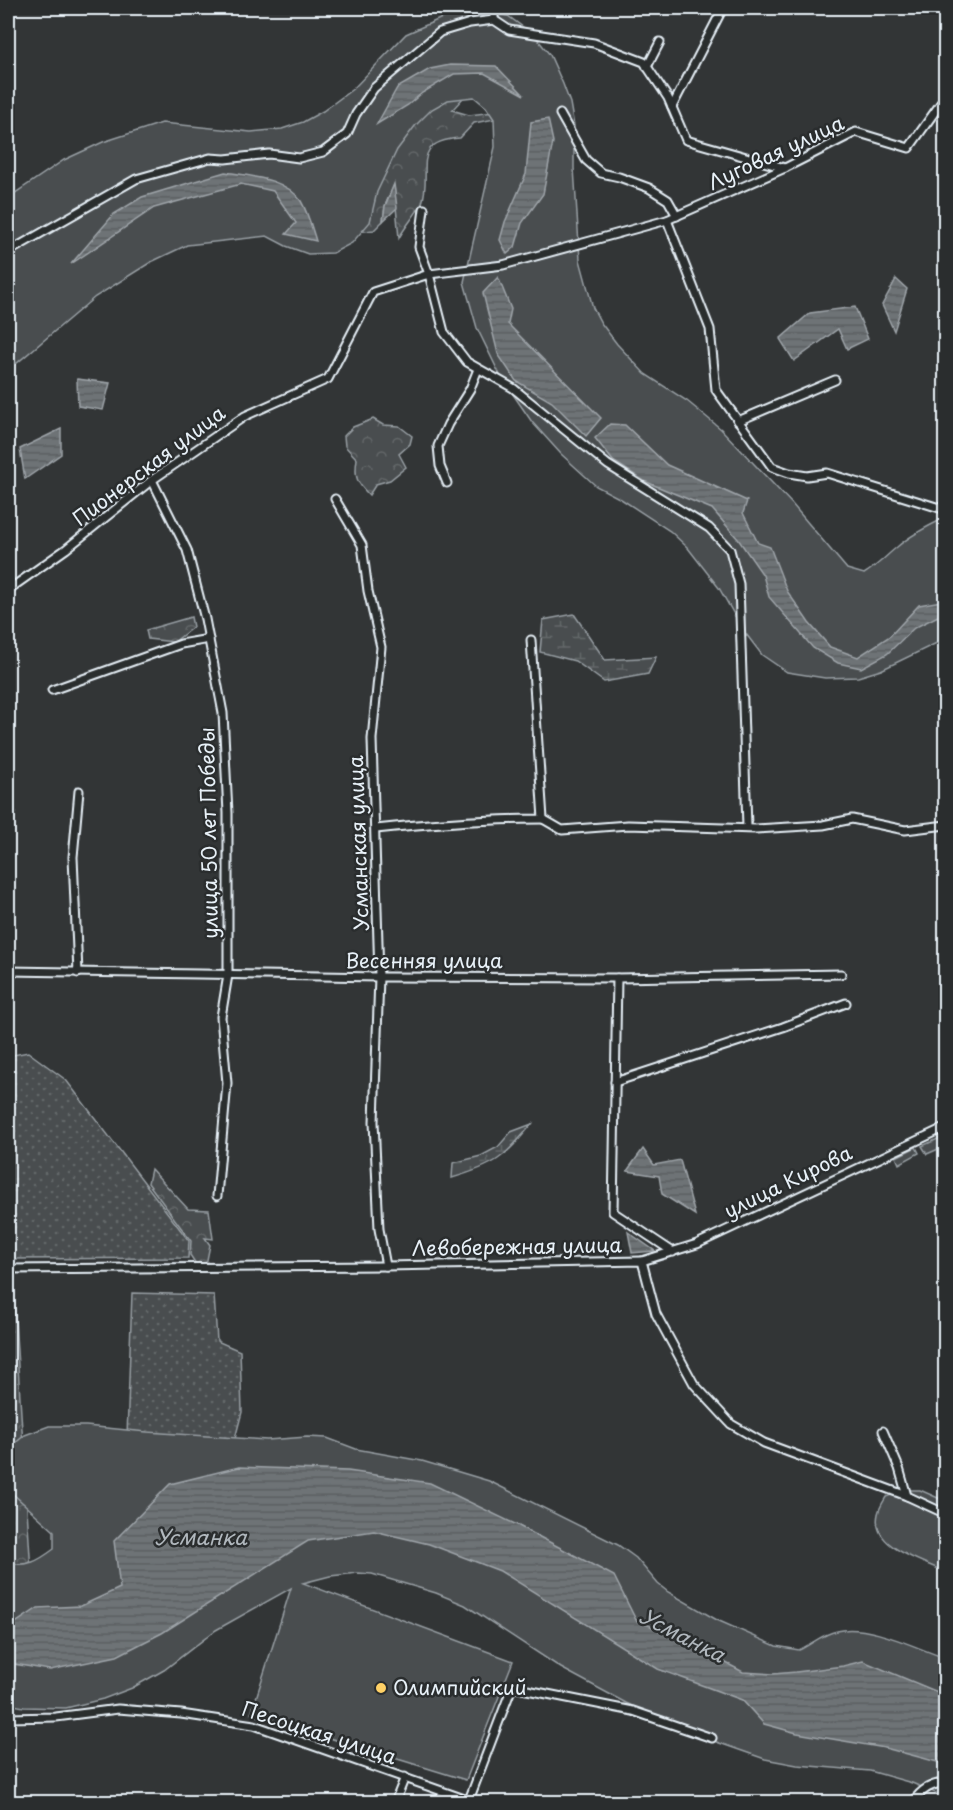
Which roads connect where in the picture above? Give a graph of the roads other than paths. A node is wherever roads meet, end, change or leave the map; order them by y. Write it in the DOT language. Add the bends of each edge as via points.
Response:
graph roads {
  1 [pos="494,8"];
  2 [pos="723,8"];
  3 [pos="494,20"];
  4 [pos="660,42"];
  5 [pos="647,67"];
  6 [pos="945,96"];
  7 [pos="672,107"];
  8 [pos="560,114"];
  9 [pos="785,168"];
  10 [pos="424,209"];
  11 [pos="677,216"];
  12 [pos="667,220"];
  13 [pos="8,252"];
  14 [pos="429,274"];
  15 [pos="373,292"];
  16 [pos="478,369"];
  17 [pos="835,380"];
  18 [pos="738,420"];
  19 [pos="152,480"];
  20 [pos="447,483"];
  21 [pos="335,499"];
  22 [pos="945,510"];
  23 [pos="8,590"];
  24 [pos="209,639"];
  25 [pos="531,640"];
  26 [pos="52,690"];
  27 [pos="79,791"];
  28 [pos="543,819"];
  29 [pos="945,825"];
  30 [pos="747,827"];
  31 [pos="376,829"];
  32 [pos="8,971"];
  33 [pos="78,973"];
  34 [pos="841,974"];
  35 [pos="228,975"];
  36 [pos="380,977"];
  37 [pos="617,978"];
  38 [pos="846,1003"];
  39 [pos="615,1082"];
  40 [pos="945,1127"];
  41 [pos="217,1196"];
  42 [pos="674,1252"];
  43 [pos="642,1261"];
  44 [pos="386,1266"];
  45 [pos="8,1269"];
  46 [pos="883,1431"];
  47 [pos="907,1496"];
  48 [pos="945,1514"];
  49 [pos="8,1718"];
  50 [pos="712,1738"];
  51 [pos="405,1778"];
  52 [pos="945,1782"];
  53 [pos="471,1801"];
  54 [pos="395,1803"];
  55 [pos="913,1803"];
  1 -- 3 [label="street"];
  2 -- 7 [label="street"];
  3 -- 5 [label="street" via="509,30 594,42 644,62"];
  3 -- 13 [label="street" via="440,32 374,87 346,134 323,152 299,158 269,154 210,158 136,179"];
  4 -- 5 [label="street"];
  5 -- 7 [label="street"];
  6 -- 9 [label="street, Луговая улица" via="909,147 856,132"];
  7 -- 9 [label="street" via="686,140"];
  8 -- 11 [label="street" via="586,159 601,173 649,188 668,200"];
  9 -- 11 [label="street, Луговая улица"];
  10 -- 14 [label="street" via="418,247"];
  11 -- 12 [label="street, Луговая улица"];
  12 -- 14 [label="street, Луговая улица" via="502,265"];
  12 -- 18 [label="street" via="710,329 716,390"];
  14 -- 15 [label="street, Луговая улица"];
  14 -- 16 [label="street" via="444,332 467,363"];
  15 -- 19 [label="street, Пионерская улица" via="328,379 245,416"];
  16 -- 20 [label="street" via="438,446"];
  16 -- 30 [label="street" via="513,388 608,465 709,528 730,550 739,585"];
  17 -- 18 [label="street"];
  18 -- 22 [label="street" via="772,467 807,476 828,473"];
  19 -- 23 [label="street, Пионерская улица"];
  19 -- 24 [label="street, улица 50 лет Победы" via="187,550"];
  21 -- 31 [label="street, Усманская улица" via="362,545 381,647 372,739"];
  24 -- 26 [label="street" via="181,644"];
  24 -- 35 [label="street, улица 50 лет Победы" via="223,713 228,813"];
  25 -- 28 [label="street"];
  27 -- 33 [label="street" via="73,857"];
  28 -- 30 [label="street" via="562,830 628,825"];
  28 -- 31 [label="street" via="442,822"];
  29 -- 30 [label="street" via="905,830 852,819 824,825"];
  31 -- 36 [label="street, Усманская улица"];
  32 -- 33 [label="street, Весенняя улица"];
  33 -- 35 [label="street, Весенняя улица"];
  34 -- 37 [label="street, Весенняя улица"];
  35 -- 36 [label="street, Весенняя улица"];
  35 -- 41 [label="street, улица 50 лет Победы" via="221,1017 226,1083"];
  36 -- 37 [label="street, Весенняя улица"];
  36 -- 44 [label="street, Усманская улица" via="374,1122 379,1229"];
  37 -- 39 [label="street"];
  38 -- 39 [label="street"];
  39 -- 42 [label="street" via="613,1212"];
  40 -- 42 [label="street, улица Кирова"];
  42 -- 43 [label="street, улица Кирова"];
  43 -- 44 [label="street, Левобережная улица"];
  43 -- 47 [label="street, Левобережная улица" via="656,1314 688,1374 731,1424 764,1443"];
  44 -- 45 [label="street, Левобережная улица"];
  46 -- 47 [label="street"];
  47 -- 48 [label="street, Левобережная улица"];
  49 -- 51 [label="street, Песоцкая улица" via="56,1718 117,1710 192,1715 254,1725"];
  50 -- 53 [label="street, Песоцкая улица" via="633,1711 512,1687"];
  51 -- 53 [label="street, Песоцкая улица"];
  51 -- 54 [label="street, Песоцкая улица"];
  52 -- 55 [label="street" via="932,1785"];
}
